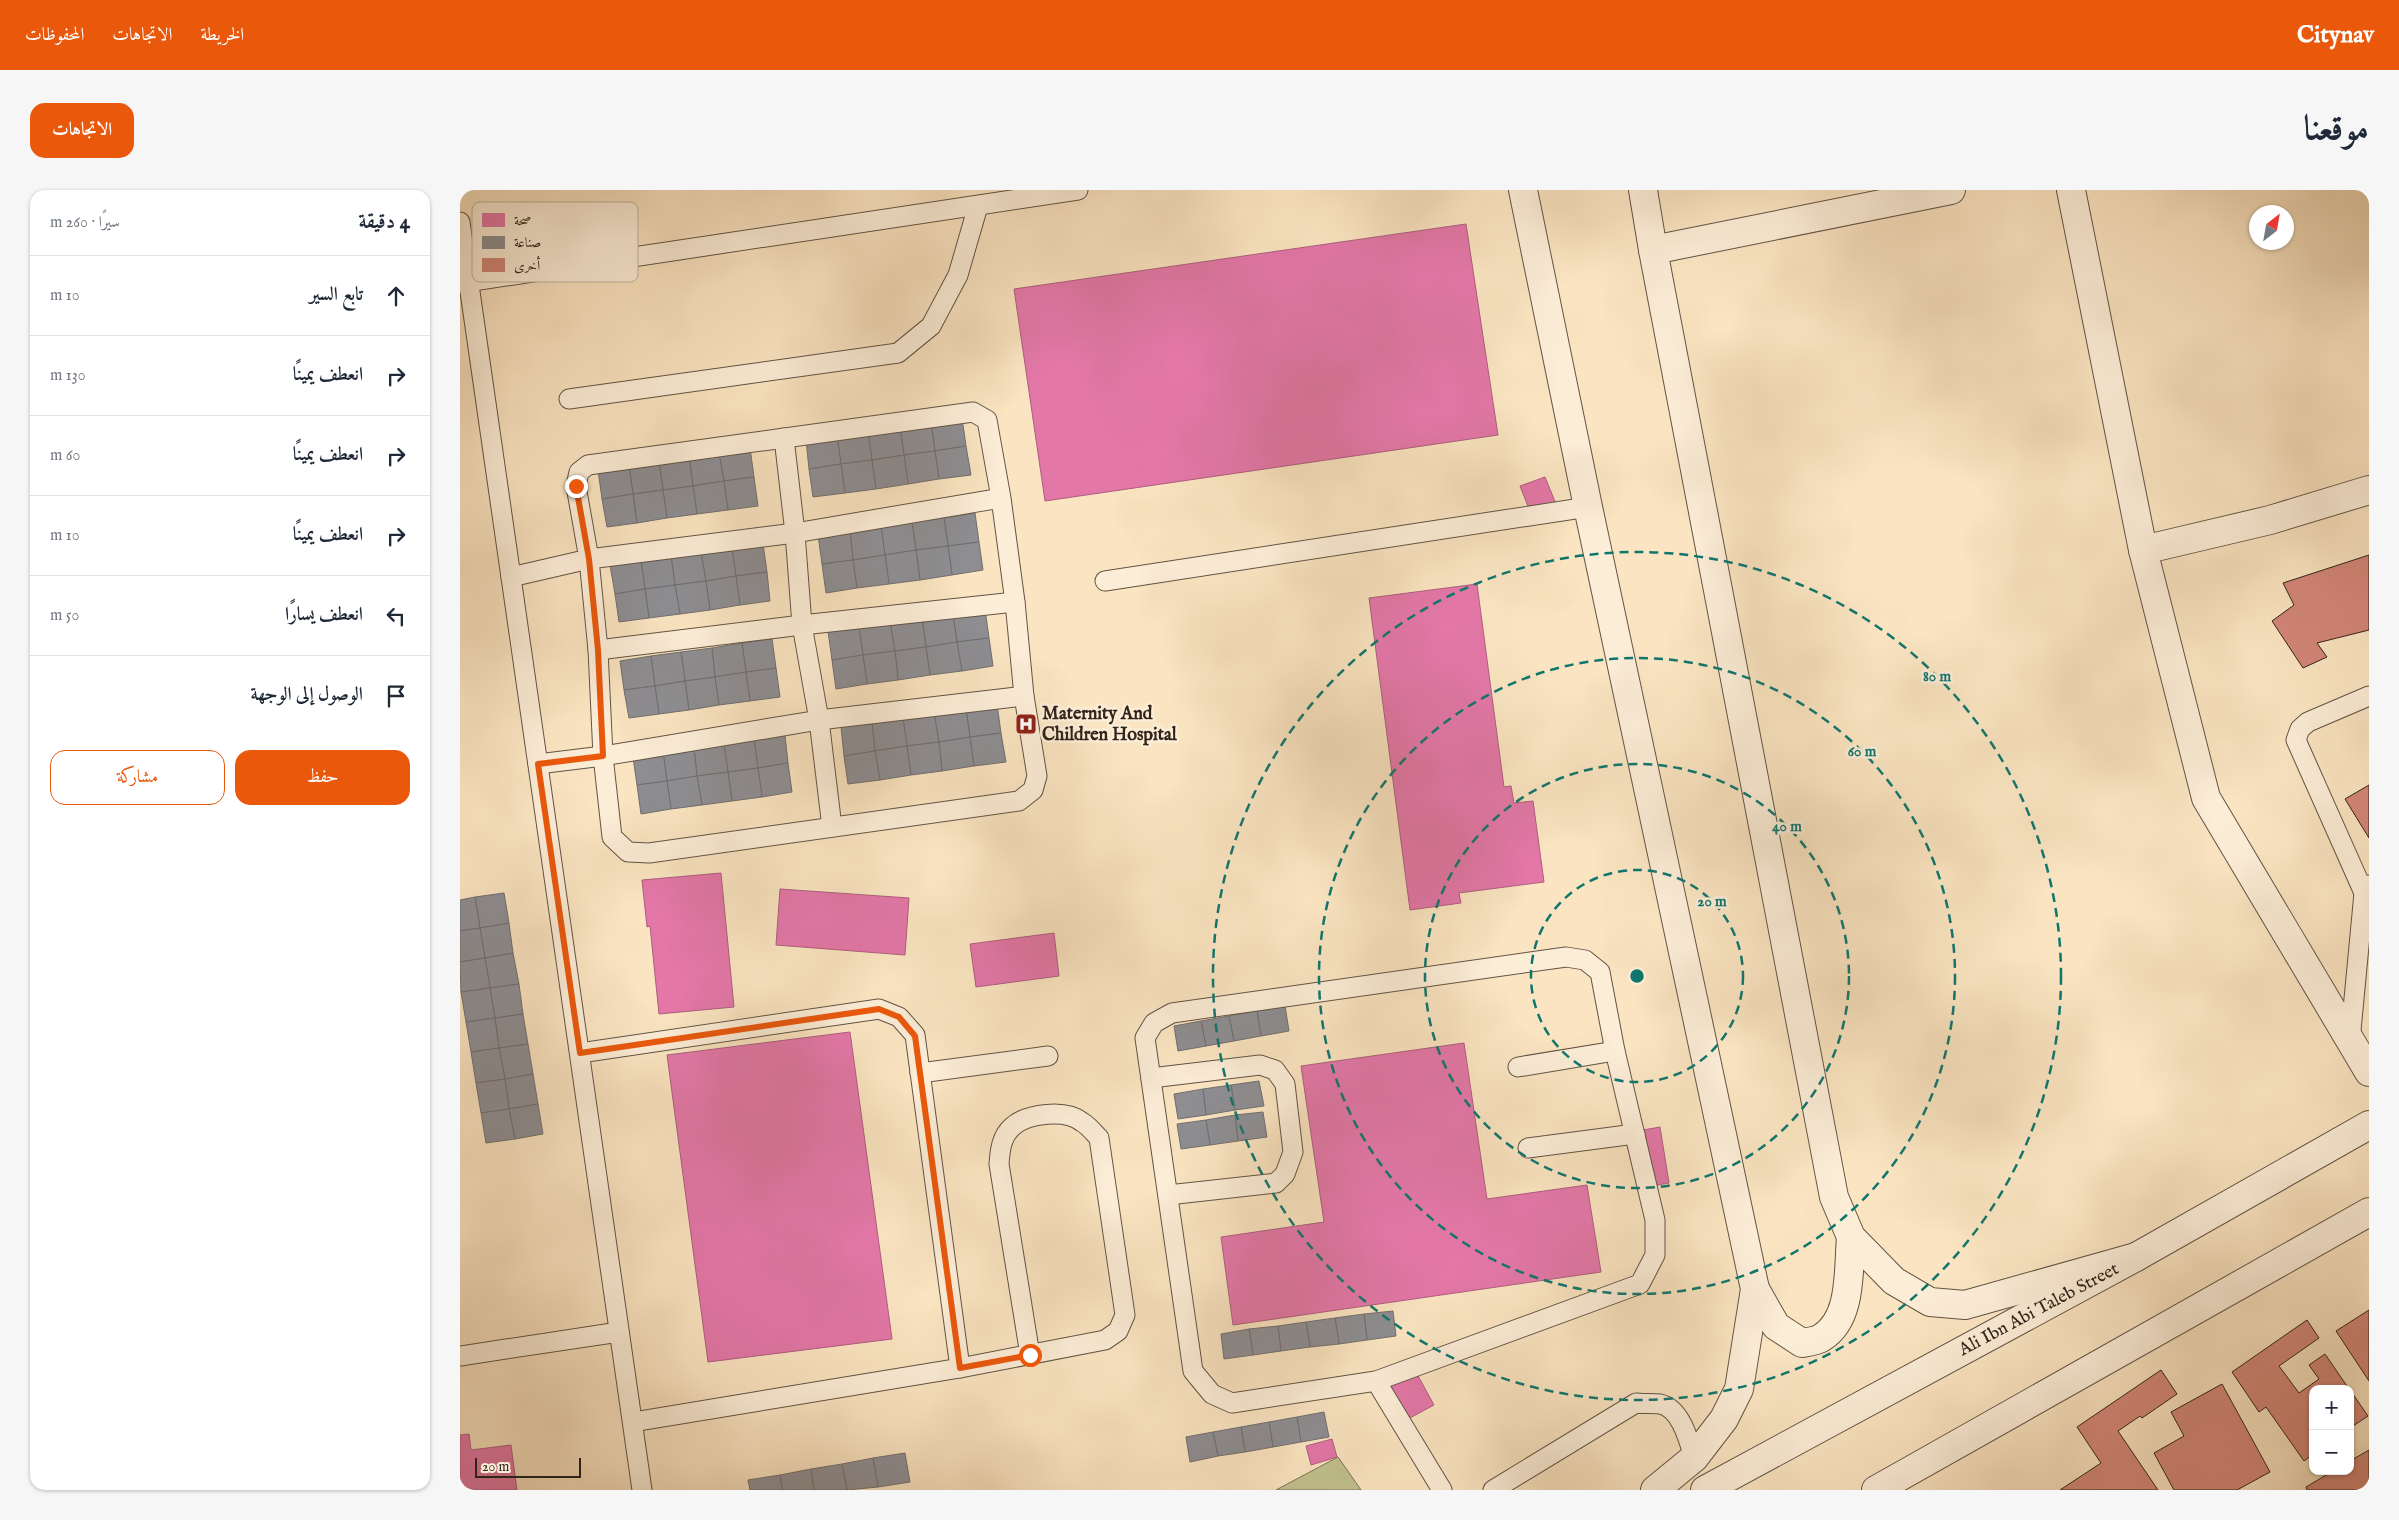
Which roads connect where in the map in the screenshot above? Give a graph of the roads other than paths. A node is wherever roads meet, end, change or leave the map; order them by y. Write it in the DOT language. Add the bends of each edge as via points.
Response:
graph roads {
  1 [pos="1078,190"];
  2 [pos="1524,190"];
  3 [pos="1643,190"];
  4 [pos="1951,190"];
  5 [pos="2072,190"];
  6 [pos="978,206"];
  7 [pos="460,222"];
  8 [pos="1653,250"];
  9 [pos="638,257"];
  10 [pos="464,283"];
  11 [pos="569,399"];
  12 [pos="784,438"];
  13 [pos="2369,490"];
  14 [pos="1001,498"];
  15 [pos="1588,508"];
  16 [pos="795,533"];
  17 [pos="2143,550"];
  18 [pos="589,559"];
  19 [pos="511,577"];
  20 [pos="1105,580"];
  21 [pos="1015,602"];
  22 [pos="802,625"];
  23 [pos="598,650"];
  24 [pos="1024,696"];
  25 [pos="2369,696"];
  26 [pos="818,720"];
  27 [pos="603,756"];
  28 [pos="538,764"];
  29 [pos="832,827"];
  30 [pos="2366,889"];
  31 [pos="2350,1041"];
  32 [pos="1614,1052"];
  33 [pos="580,1053"];
  34 [pos="1048,1056"];
  35 [pos="1518,1067"];
  36 [pos="2369,1072"];
  37 [pos="920,1073"];
  38 [pos="1151,1078"];
  39 [pos="2369,1125"];
  40 [pos="1635,1134"];
  41 [pos="1528,1148"];
  42 [pos="1168,1195"];
  43 [pos="2369,1212"];
  44 [pos="1851,1237"];
  45 [pos="2136,1257"];
  46 [pos="1755,1288"];
  47 [pos="619,1332"];
  48 [pos="1030,1355"];
  49 [pos="460,1356"];
  50 [pos="960,1368"];
  51 [pos="1376,1381"];
  52 [pos="632,1422"];
  53 [pos="1694,1458"];
  54 [pos="642,1490"];
  55 [pos="1442,1490"];
  56 [pos="1493,1490"];
  57 [pos="1655,1490"];
  58 [pos="1705,1490"];
  59 [pos="1876,1490"];
  1 -- 6 [label="lane"];
  2 -- 15 [label="street"];
  3 -- 8 [label="street"];
  4 -- 8 [label="street"];
  5 -- 17 [label="street"];
  6 -- 9 [label="lane"];
  6 -- 11 [label="lane" via="958,276 931,326 898,353"];
  7 -- 10 [label="lane"];
  8 -- 44 [label="street" via="1834,1197"];
  10 -- 19 [label="lane"];
  12 -- 14 [label="lane" via="973,412 987,420"];
  12 -- 16 [label="lane"];
  12 -- 18 [label="lane" via="588,465 580,472 576,486"];
  13 -- 17 [label="street" via="2270,520"];
  14 -- 16 [label="lane"];
  14 -- 21 [label="lane"];
  15 -- 20 [label="lane"];
  15 -- 46 [label="street"];
  16 -- 18 [label="lane"];
  16 -- 22 [label="lane"];
  17 -- 31 [label="street" via="2206,798"];
  18 -- 19 [label="lane"];
  18 -- 23 [label="lane"];
  19 -- 28 [label="lane"];
  21 -- 22 [label="lane"];
  21 -- 24 [label="lane"];
  22 -- 23 [label="lane"];
  22 -- 26 [label="lane"];
  23 -- 27 [label="lane"];
  24 -- 26 [label="lane"];
  24 -- 29 [label="lane" via="1037,776 1033,790 1019,801"];
  25 -- 30 [label="lane" via="2308,722 2300,729 2296,740"];
  26 -- 27 [label="lane"];
  26 -- 29 [label="lane"];
  27 -- 28 [label="lane"];
  27 -- 29 [label="lane" via="612,837 628,852 649,853"];
  28 -- 33 [label="lane"];
  30 -- 31 [label="lane"];
  31 -- 36 [label="street"];
  32 -- 35 [label="lane"];
  32 -- 38 [label="lane" via="1600,972 1585,960 1566,957 1172,1014 1154,1023 1145,1038"];
  32 -- 40 [label="lane"];
  33 -- 37 [label="lane" via="879,1009 899,1017 915,1036"];
  33 -- 47 [label="lane"];
  34 -- 37 [label="lane"];
  37 -- 50 [label="lane"];
  38 -- 42 [label="lane"];
  38 -- 42 [label="lane" via="1260,1065 1275,1070 1285,1084 1292,1152 1285,1174 1276,1183"];
  39 -- 45 [label="street, Ali Ibn Abi Taleb Street"];
  40 -- 41 [label="lane"];
  40 -- 51 [label="lane" via="1655,1220 1655,1255 1640,1284"];
  42 -- 51 [label="lane" via="1193,1371 1212,1394 1232,1402"];
  43 -- 59 [label="street"];
  44 -- 45 [label="street" via="1894,1281 1930,1302 1965,1305"];
  44 -- 46 [label="street" via="1846,1301 1835,1326 1820,1339 1802,1343 1776,1326"];
  45 -- 58 [label="street, Ali Ibn Abi Taleb Street"];
  46 -- 53 [label="street" via="1739,1389 1724,1419"];
  47 -- 49 [label="lane"];
  47 -- 52 [label="lane"];
  48 -- 48 [label="lane" via="1105,1340 1118,1331 1125,1315 1099,1138 1082,1121 1058,1113 1033,1117 1012,1127 1001,1144 999,1164"];
  48 -- 50 [label="lane"];
  50 -- 52 [label="lane"];
  51 -- 55 [label="lane"];
  52 -- 54 [label="lane"];
  53 -- 56 [label="lane" via="1680,1419 1662,1404 1636,1403"];
  53 -- 57 [label="street"];
}
